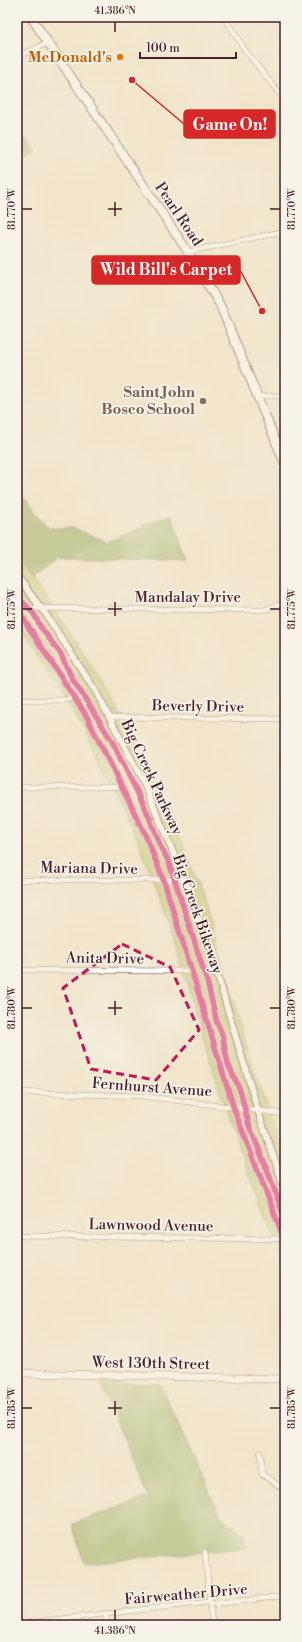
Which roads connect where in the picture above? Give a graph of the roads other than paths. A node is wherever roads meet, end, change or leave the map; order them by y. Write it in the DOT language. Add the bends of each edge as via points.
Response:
graph roads {
  1 [pos="31,17"];
  2 [pos="224,17"];
  3 [pos="47,43"];
  4 [pos="17,57"];
  5 [pos="283,94"];
  6 [pos="285,101"];
  7 [pos="285,231"];
  8 [pos="188,252"];
  9 [pos="258,396"];
  10 [pos="285,396"];
  11 [pos="285,464"];
  12 [pos="17,576"];
  13 [pos="285,602"];
  14 [pos="41,608"];
  15 [pos="17,609"];
  16 [pos="75,698"];
  17 [pos="17,700"];
  18 [pos="110,717"];
  19 [pos="285,719"];
  20 [pos="17,787"];
  21 [pos="121,787"];
  22 [pos="17,880"];
  23 [pos="185,880"];
  24 [pos="164,881"];
  25 [pos="17,970"];
  26 [pos="192,971"];
  27 [pos="17,1092"];
  28 [pos="234,1109"];
  29 [pos="258,1111"];
  30 [pos="285,1114"];
  31 [pos="285,1190"];
  32 [pos="17,1236"];
  33 [pos="285,1240"];
  34 [pos="17,1373"];
  35 [pos="285,1379"];
  36 [pos="260,1453"];
  37 [pos="285,1490"];
  38 [pos="205,1552"];
  39 [pos="285,1596"];
  40 [pos="210,1603"];
  41 [pos="106,1613"];
  42 [pos="17,1624"];
  43 [pos="107,1625"];
  44 [pos="212,1625"];
  1 -- 3 [label="main road, Pearl Road"];
  2 -- 5 [label="street" via="245,50"];
  3 -- 4 [label="street"];
  3 -- 8 [label="main road, Pearl Road"];
  5 -- 6 [label="street"];
  7 -- 8 [label="street"];
  8 -- 9 [label="main road, Pearl Road" via="220,305"];
  9 -- 10 [label="street"];
  9 -- 11 [label="main road, Pearl Road"];
  12 -- 14 [label="street, Big Creek Parkway"];
  13 -- 14 [label="street, Mandalay Drive" via="264,610"];
  14 -- 15 [label="street, Mandalay Drive"];
  14 -- 18 [label="street, Big Creek Parkway"];
  15 -- 16 [label="street, Big Creek Parkway"];
  16 -- 17 [label="street"];
  16 -- 21 [label="street, Big Creek Parkway" via="92,726"];
  18 -- 19 [label="street, Beverly Drive"];
  18 -- 23 [label="street, Big Creek Parkway" via="144,783"];
  20 -- 21 [label="street"];
  21 -- 24 [label="street, Big Creek Parkway" via="144,832"];
  22 -- 24 [label="street, Mariana Drive"];
  23 -- 24 [label="street, Mariana Drive"];
  23 -- 29 [label="street, Big Creek Parkway" via="215,968"];
  24 -- 26 [label="street, Big Creek Parkway"];
  25 -- 26 [label="street, Anita Drive"];
  26 -- 28 [label="street, Big Creek Parkway"];
  27 -- 28 [label="street, Fernhurst Avenue" via="142,1096 224,1105"];
  28 -- 29 [label="street, Fernhurst Avenue"];
  28 -- 33 [label="street, Big Creek Parkway"];
  29 -- 30 [label="street, Fernhurst Avenue"];
  29 -- 31 [label="street, Big Creek Parkway"];
  32 -- 33 [label="street, Lawnwood Avenue"];
  34 -- 35 [label="main road, West 130th Street"];
  36 -- 37 [label="street" via="262,1474"];
  38 -- 40 [label="street"];
  39 -- 40 [label="street, Fairweather Drive"];
  40 -- 41 [label="street, Fairweather Drive"];
  40 -- 44 [label="street"];
  41 -- 42 [label="street, Fairweather Drive"];
  41 -- 43 [label="street"];
}
